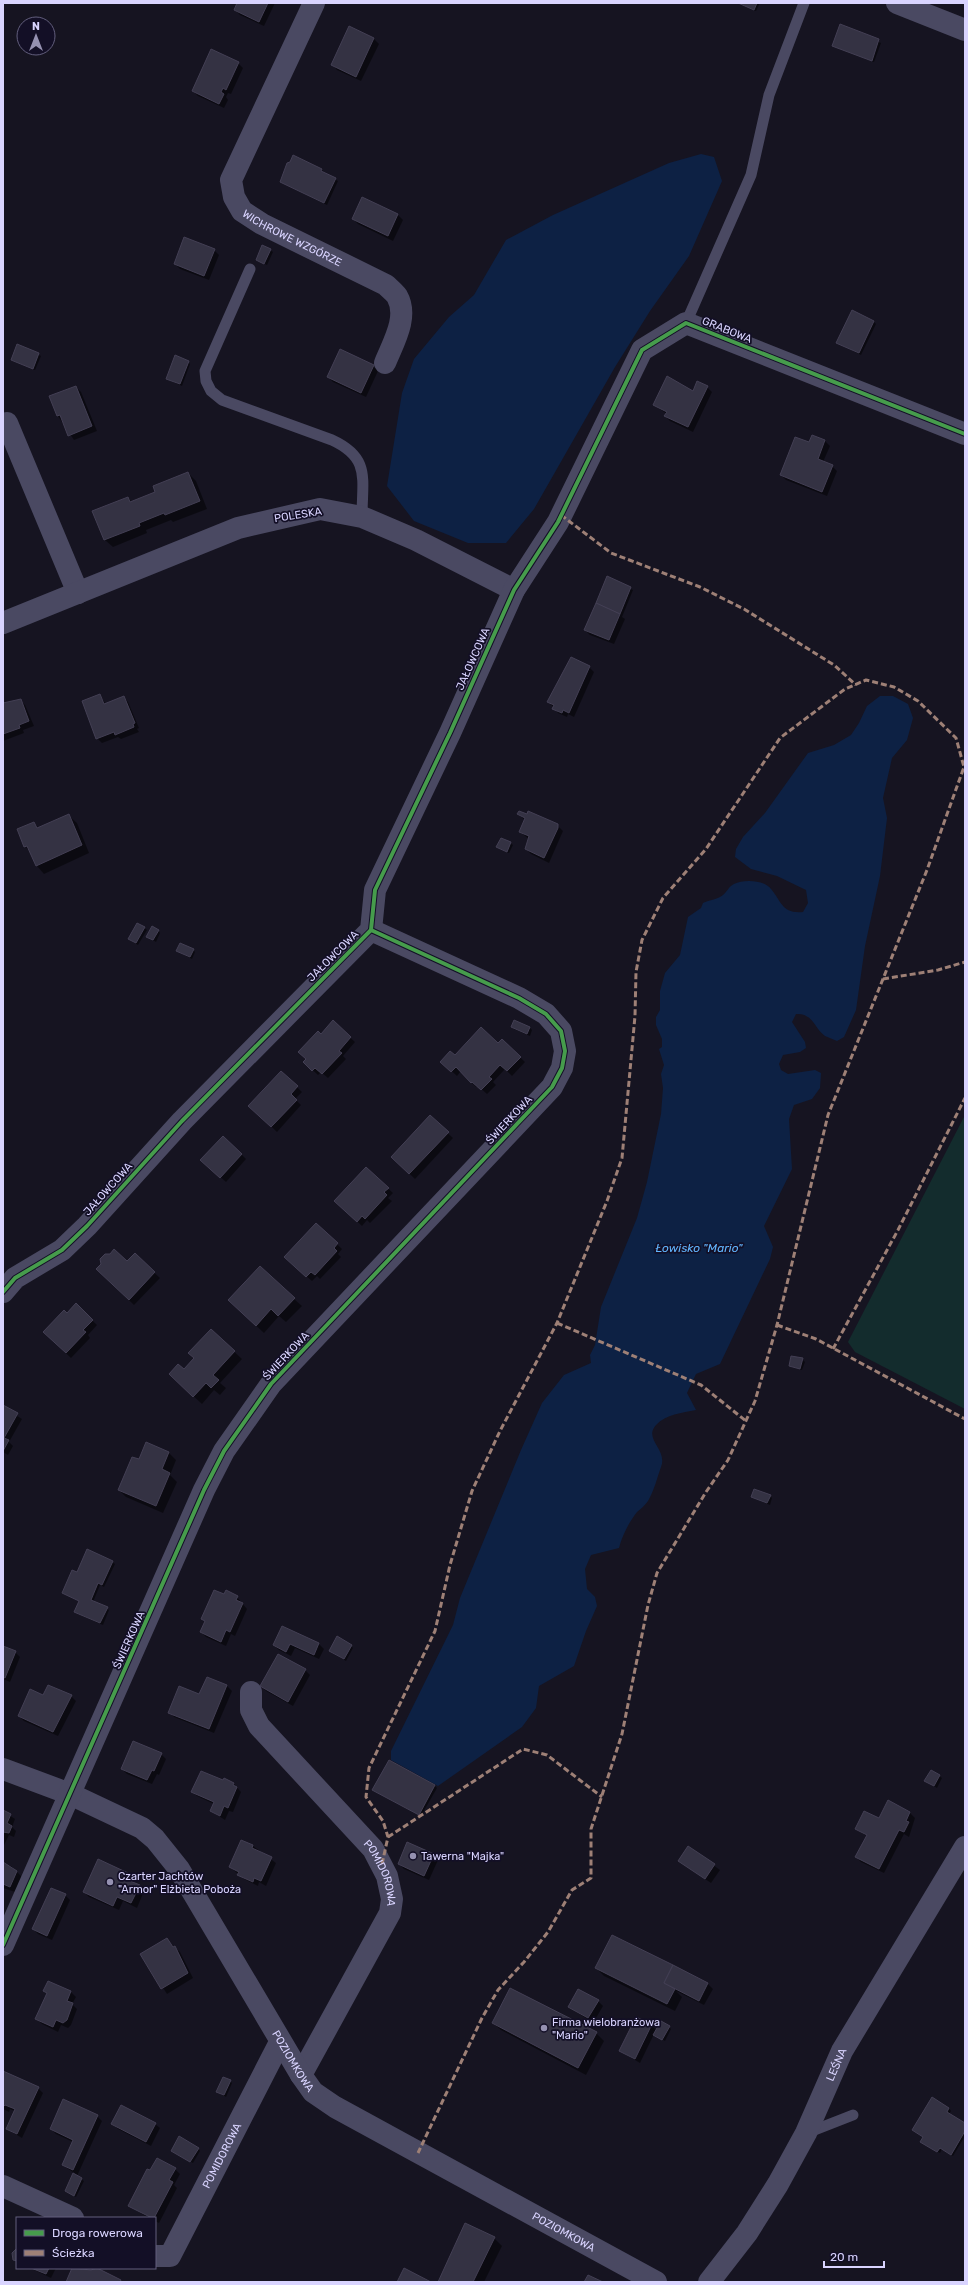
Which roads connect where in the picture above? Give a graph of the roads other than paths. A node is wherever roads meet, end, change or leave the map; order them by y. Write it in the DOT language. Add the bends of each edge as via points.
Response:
graph roads {
  1 [pos="314,3"];
  2 [pos="804,3"];
  3 [pos="897,3"];
  4 [pos="965,30"];
  5 [pos="250,268"];
  6 [pos="686,323"];
  7 [pos="385,363"];
  8 [pos="7,424"];
  9 [pos="965,434"];
  10 [pos="362,517"];
  11 [pos="558,522"];
  12 [pos="514,590"];
  13 [pos="78,593"];
  14 [pos="3,623"];
  15 [pos="371,930"];
  16 [pos="3,1292"];
  17 [pos="251,1692"];
  18 [pos="3,1769"];
  19 [pos="70,1794"];
  20 [pos="965,1847"];
  21 [pos="3,1945"];
  22 [pos="280,2042"];
  23 [pos="301,2075"];
  24 [pos="853,2115"];
  25 [pos="806,2133"];
  26 [pos="3,2186"];
  27 [pos="71,2217"];
  28 [pos="156,2256"];
  29 [pos="656,2282"];
  30 [pos="709,2282"];
  1 -- 7 [label="street, WICHROWE WZGÓRZE" via="232,180 234,197 242,211 262,224 386,285 397,296 400,325"];
  2 -- 6 [label="lane" via="769,96 751,175"];
  3 -- 4 [label="street"];
  5 -- 10 [label="lane" via="212,352 205,372 206,381 211,391 222,400 348,447 358,458 362,470"];
  6 -- 9 [label="street, GRABOWA"];
  6 -- 11 [label="street, GRABOWA" via="642,350"];
  8 -- 13 [label="street"];
  10 -- 12 [label="street, POLESKA" via="416,540"];
  10 -- 13 [label="street, POLESKA" via="320,509 245,526"];
  11 -- 12 [label="street, JAŁOWCOWA"];
  12 -- 15 [label="street, JAŁOWCOWA" via="450,733 375,890"];
  13 -- 14 [label="street, POLESKA"];
  15 -- 16 [label="street, JAŁOWCOWA" via="182,1121 87,1226 62,1250 15,1278"];
  15 -- 19 [label="street, ŚWIERKOWA" via="519,998 546,1014 561,1031 565,1051 562,1068 552,1087 271,1384 244,1420 204,1490"];
  17 -- 23 [label="street, POMIDOROWA" via="251,1710 258,1726 373,1849 387,1876 392,1899 390,1913"];
  18 -- 19 [label="street, POZIOMKOWA"];
  19 -- 21 [label="street, ŚWIERKOWA"];
  19 -- 22 [label="street, POZIOMKOWA" via="142,1828 155,1839 179,1869"];
  20 -- 25 [label="street, LEŚNA" via="842,2051"];
  22 -- 23 [label="street, POZIOMKOWA"];
  22 -- 28 [label="street, POMIDOROWA" via="170,2256"];
  23 -- 29 [label="street, POZIOMKOWA" via="313,2092 335,2107"];
  24 -- 25 [label="lane"];
  25 -- 30 [label="street, LEŚNA" via="747,2233"];
  26 -- 27 [label="street"];
}
